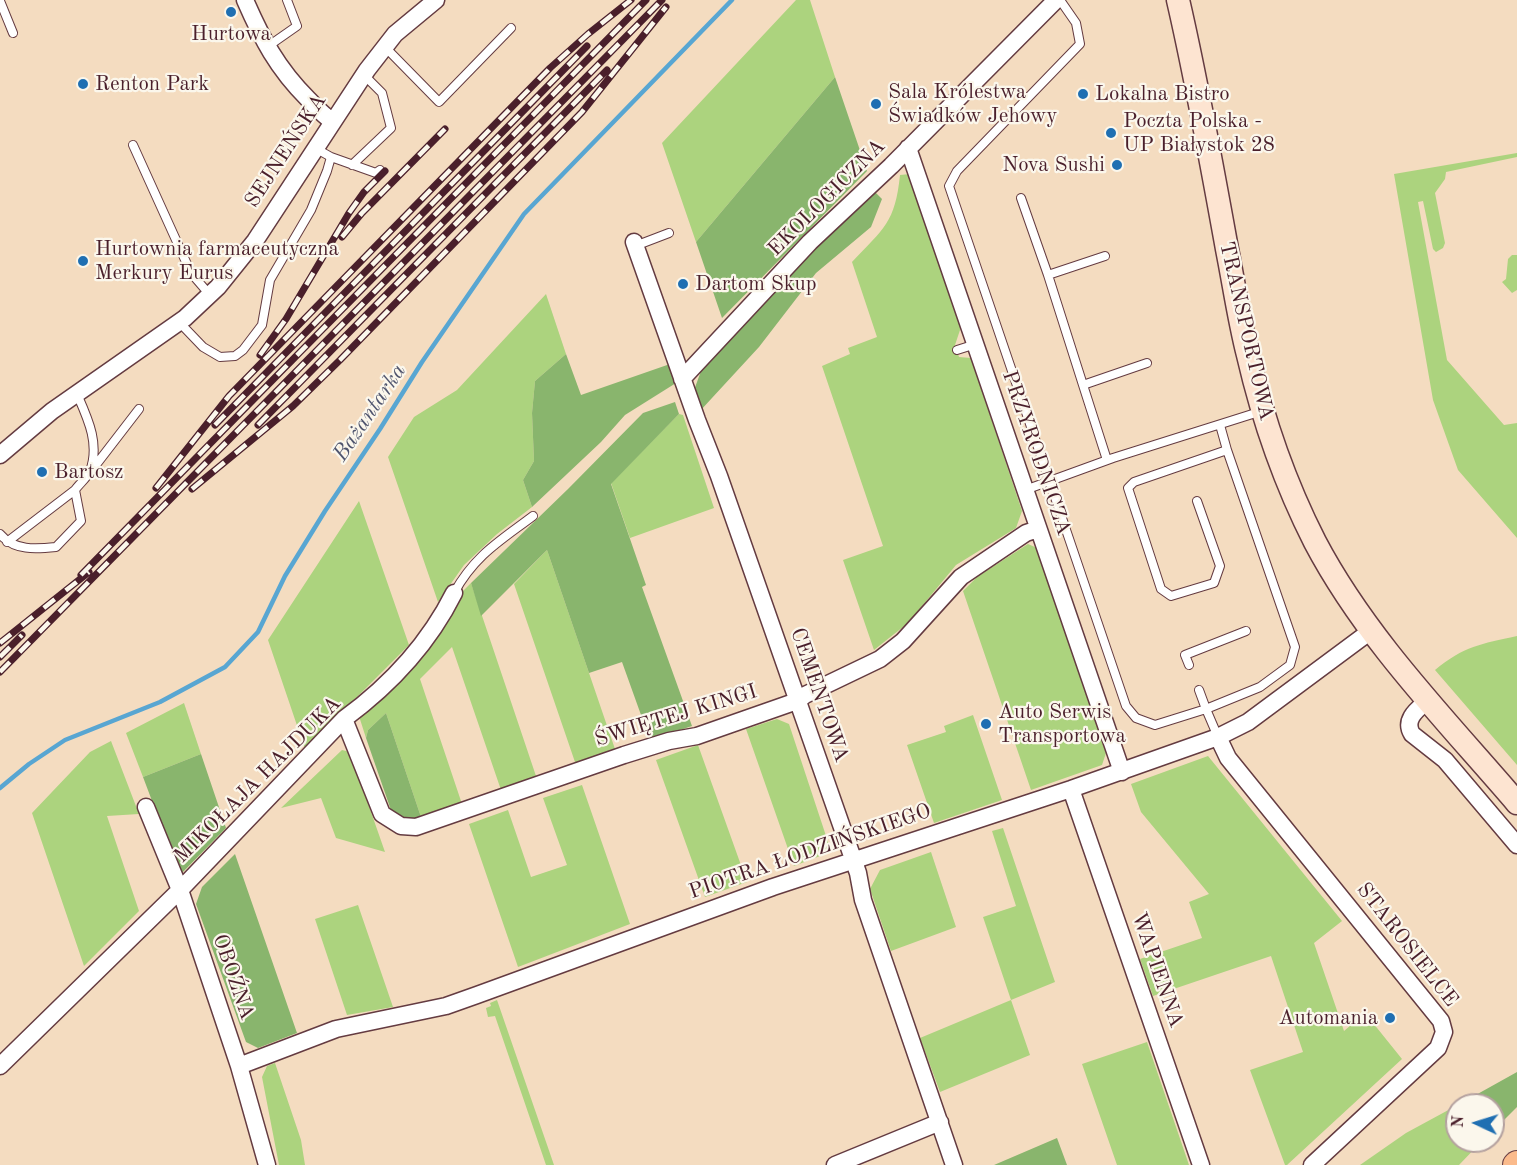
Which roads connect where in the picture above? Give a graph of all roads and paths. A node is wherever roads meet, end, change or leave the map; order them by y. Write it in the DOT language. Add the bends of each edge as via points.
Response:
graph roads {
  1 [pos="246,0"];
  2 [pos="287,0"];
  3 [pos="436,0"];
  4 [pos="1056,0"];
  5 [pos="1060,0"];
  6 [pos="1178,0"];
  7 [pos="0,1"];
  8 [pos="510,28"];
  9 [pos="13,33"];
  10 [pos="385,47"];
  11 [pos="267,48"];
  12 [pos="364,75"];
  13 [pos="332,121"];
  14 [pos="133,145"];
  15 [pos="315,148"];
  16 [pos="908,148"];
  17 [pos="331,157"];
  18 [pos="352,165"];
  19 [pos="380,170"];
  20 [pos="1021,198"];
  21 [pos="669,233"];
  22 [pos="634,244"];
  23 [pos="1105,256"];
  24 [pos="1048,275"];
  25 [pos="210,295"];
  26 [pos="179,322"];
  27 [pos="976,344"];
  28 [pos="957,350"];
  29 [pos="1147,363"];
  30 [pos="682,379"];
  31 [pos="1083,385"];
  32 [pos="77,394"];
  33 [pos="139,409"];
  34 [pos="1263,411"];
  35 [pos="1220,425"];
  36 [pos="1227,450"];
  37 [pos="0,454"];
  38 [pos="1107,460"];
  39 [pos="89,472"];
  40 [pos="1050,481"];
  41 [pos="75,490"];
  42 [pos="1025,490"];
  43 [pos="1197,501"];
  44 [pos="533,516"];
  45 [pos="1038,529"];
  46 [pos="0,534"];
  47 [pos="7,542"];
  48 [pos="454,593"];
  49 [pos="1372,630"];
  50 [pos="1246,631"];
  51 [pos="1189,665"];
  52 [pos="1199,690"];
  53 [pos="1428,700"];
  54 [pos="797,701"];
  55 [pos="1206,709"];
  56 [pos="344,719"];
  57 [pos="1218,737"];
  58 [pos="1122,772"];
  59 [pos="1071,789"];
  60 [pos="1514,797"];
  61 [pos="147,807"];
  62 [pos="1517,845"];
  63 [pos="853,861"];
  64 [pos="180,890"];
  65 [pos="0,1066"];
  66 [pos="239,1066"];
  67 [pos="940,1122"];
  68 [pos="267,1165"];
  69 [pos="835,1165"];
  70 [pos="954,1165"];
  71 [pos="1201,1165"];
  72 [pos="1312,1165"];
  1 -- 11 [label="street"];
  2 -- 11 [label="lane" via="297,26"];
  3 -- 10 [label="street, SEJNEŃSKA"];
  4 -- 16 [label="street, EKOLOGICZNA"];
  5 -- 40 [label="lane" via="1076,23 1080,44 957,171 949,186"];
  6 -- 34 [label="street, TRANSPORTOWA" via="1248,355"];
  7 -- 9 [label="lane"];
  8 -- 10 [label="lane" via="439,102"];
  10 -- 12 [label="street, SEJNEŃSKA"];
  11 -- 13 [label="street" via="295,86"];
  12 -- 13 [label="street, SEJNEŃSKA"];
  12 -- 18 [label="lane" via="382,93 391,128"];
  13 -- 15 [label="street, SEJNEŃSKA"];
  14 -- 25 [label="lane" via="191,273"];
  15 -- 17 [label="lane"];
  15 -- 25 [label="street, SEJNEŃSKA" via="255,242"];
  16 -- 27 [label="street, PRZYRODNICZA"];
  16 -- 30 [label="street, EKOLOGICZNA" via="810,242"];
  17 -- 18 [label="lane"];
  17 -- 26 [label="lane" via="311,210 270,280 262,326 243,350 235,356 220,357 203,347"];
  18 -- 19 [label="lane" via="369,172"];
  20 -- 24 [label="lane"];
  21 -- 22 [label="lane"];
  22 -- 30 [label="street, CEMENTOWA"];
  23 -- 24 [label="lane"];
  24 -- 31 [label="lane"];
  25 -- 26 [label="street, SEJNEŃSKA"];
  26 -- 32 [label="street, SEJNEŃSKA"];
  27 -- 28 [label="lane"];
  27 -- 42 [label="street, PRZYRODNICZA"];
  29 -- 31 [label="lane"];
  30 -- 54 [label="street, CEMENTOWA"];
  31 -- 38 [label="lane"];
  32 -- 37 [label="street, SEJNEŃSKA"];
  32 -- 39 [label="lane" via="92,429 94,448"];
  33 -- 39 [label="lane"];
  34 -- 35 [label="lane"];
  34 -- 49 [label="street, TRANSPORTOWA" via="1316,543"];
  35 -- 36 [label="lane"];
  35 -- 38 [label="lane"];
  36 -- 43 [label="lane" via="1128,488 1161,589 1170,596 1214,583 1220,566"];
  36 -- 55 [label="lane" via="1295,647 1290,665 1260,687"];
  38 -- 40 [label="lane"];
  39 -- 41 [label="lane"];
  40 -- 42 [label="lane"];
  40 -- 55 [label="lane" via="1126,706 1136,718 1155,725"];
  41 -- 47 [label="lane"];
  41 -- 47 [label="lane" via="81,521 56,547 20,547"];
  42 -- 45 [label="street, PRZYRODNICZA"];
  44 -- 48 [label="lane, MIKOŁAJA HAJDUKA" via="482,554"];
  45 -- 54 [label="street, ŚWIĘTEJ KINGI" via="961,577 903,642 880,659"];
  45 -- 58 [label="street, PRZYRODNICZA"];
  46 -- 47 [label="lane"];
  48 -- 56 [label="street, MIKOŁAJA HAJDUKA" via="433,631 366,703"];
  49 -- 53 [label="street, TRANSPORTOWA"];
  49 -- 57 [label="street, PIOTRA ŁODZIŃSKIEGO" via="1248,722"];
  50 -- 51 [label="lane" via="1185,655"];
  52 -- 55 [label="lane"];
  53 -- 60 [label="street, TRANSPORTOWA"];
  53 -- 62 [label="street" via="1411,718 1408,726 1412,734 1445,760"];
  54 -- 56 [label="street, ŚWIĘTEJ KINGI" via="697,736 624,755 416,827 401,826 382,814"];
  54 -- 63 [label="street, CEMENTOWA"];
  55 -- 57 [label="lane"];
  56 -- 64 [label="street, MIKOŁAJA HAJDUKA"];
  57 -- 58 [label="street, PIOTRA ŁODZIŃSKIEGO"];
  57 -- 72 [label="street, STAROSIELCE" via="1228,758 1441,1021 1444,1032 1438,1048"];
  58 -- 59 [label="street, PIOTRA ŁODZIŃSKIEGO"];
  59 -- 63 [label="street, PIOTRA ŁODZIŃSKIEGO"];
  59 -- 71 [label="street, WAPIENNA"];
  61 -- 64 [label="street, OBOŹNA"];
  63 -- 66 [label="street, PIOTRA ŁODZIŃSKIEGO" via="467,999 336,1029"];
  63 -- 67 [label="street, CEMENTOWA" via="862,900"];
  64 -- 65 [label="street, MIKOŁAJA HAJDUKA"];
  64 -- 66 [label="street, OBOŹNA"];
  66 -- 68 [label="street, OBOŹNA"];
  67 -- 69 [label="street"];
  67 -- 70 [label="street, CEMENTOWA"];
}
